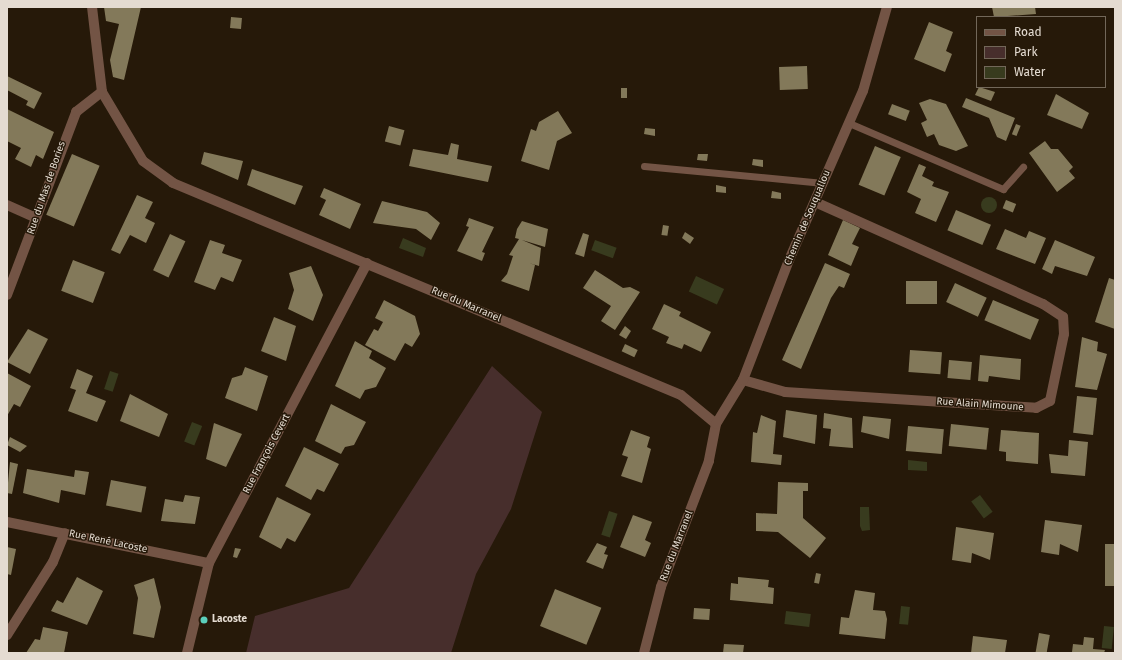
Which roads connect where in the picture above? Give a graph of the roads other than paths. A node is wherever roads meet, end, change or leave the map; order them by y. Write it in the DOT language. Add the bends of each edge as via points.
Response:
graph roads {
  1 [pos="92,7"];
  2 [pos="887,7"];
  3 [pos="102,92"];
  4 [pos="849,123"];
  5 [pos="644,166"];
  6 [pos="1023,167"];
  7 [pos="823,183"];
  8 [pos="815,202"];
  9 [pos="7,205"];
  10 [pos="36,218"];
  11 [pos="366,263"];
  12 [pos="7,295"];
  13 [pos="743,380"];
  14 [pos="716,424"];
  15 [pos="7,522"];
  16 [pos="65,533"];
  17 [pos="210,563"];
  18 [pos="7,635"];
  19 [pos="187,653"];
  20 [pos="644,653"];
  1 -- 3 [label="street, Rue du Marranel"];
  2 -- 4 [label="street, Chemin de Souquallou" via="863,92"];
  3 -- 10 [label="street, Rue du Mas de Bories" via="76,112"];
  3 -- 11 [label="street, Rue du Marranel" via="144,161 173,183"];
  4 -- 6 [label="lane" via="1003,189"];
  4 -- 7 [label="street, Chemin de Souquallou"];
  5 -- 7 [label="lane"];
  7 -- 8 [label="street, Chemin de Souquallou"];
  8 -- 13 [label="street, Chemin de Souquallou"];
  8 -- 13 [label="street, Rue Alain Mimoune" via="1043,304 1063,317 1064,334 1050,401 1036,408 785,392"];
  9 -- 10 [label="street"];
  10 -- 12 [label="street, Rue du Mas de Bories"];
  11 -- 14 [label="street, Rue du Marranel" via="681,395"];
  11 -- 17 [label="street, Rue François Cevert"];
  13 -- 14 [label="street, Chemin de Souquallou"];
  14 -- 20 [label="street, Rue du Marranel" via="709,460 661,587"];
  15 -- 16 [label="street, Rue René Lacoste"];
  16 -- 17 [label="street, Rue René Lacoste"];
  16 -- 18 [label="street" via="53,562"];
  17 -- 19 [label="street, Rue François Cevert"];
}
